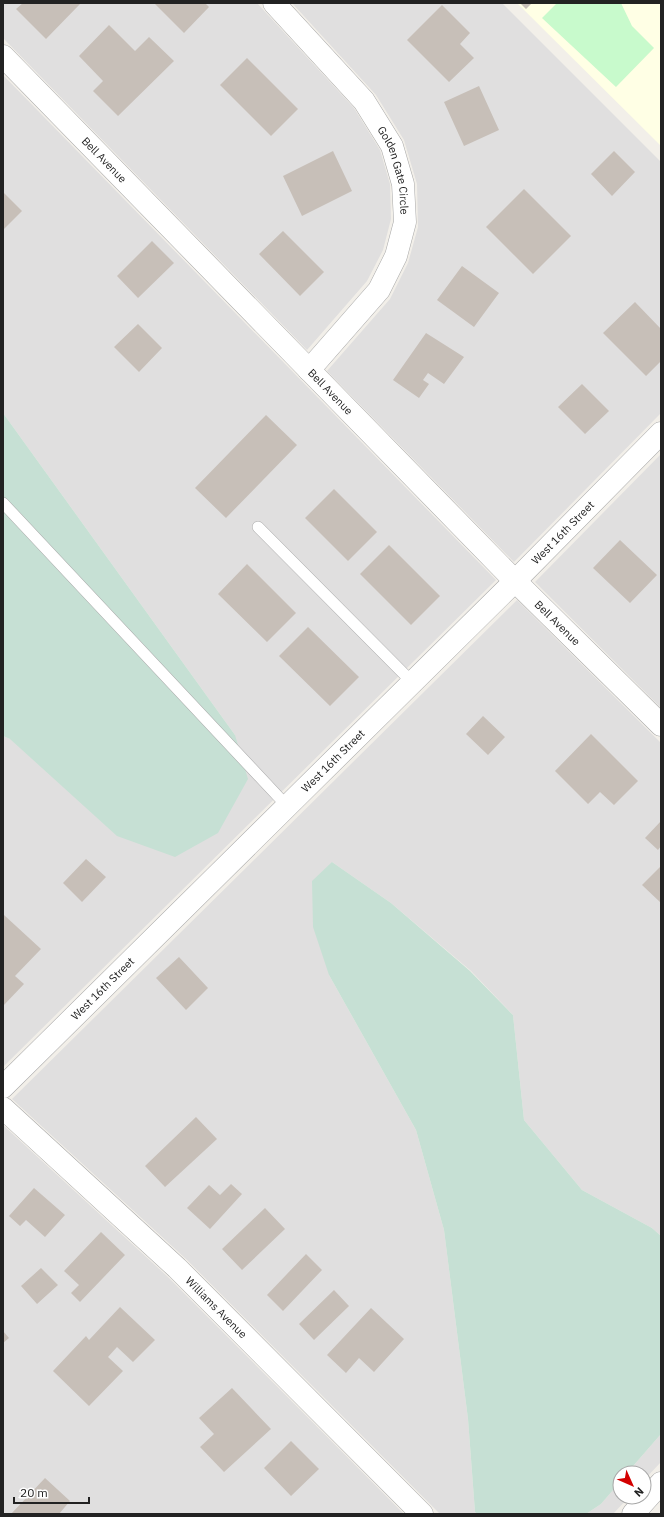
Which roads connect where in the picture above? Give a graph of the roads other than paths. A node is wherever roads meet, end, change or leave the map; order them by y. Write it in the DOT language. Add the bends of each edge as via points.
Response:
graph roads {
  1 [pos="274,3"];
  2 [pos="3,56"];
  3 [pos="309,370"];
  4 [pos="661,433"];
  5 [pos="3,503"];
  6 [pos="258,526"];
  7 [pos="515,581"];
  8 [pos="413,682"];
  9 [pos="661,726"];
  10 [pos="287,806"];
  11 [pos="3,1087"];
  12 [pos="3,1108"];
  13 [pos="661,1483"];
  14 [pos="422,1514"];
  15 [pos="633,1514"];
  1 -- 3 [label="street, Golden Gate Circle" via="364,101 392,146 403,184 405,222 396,256 379,290"];
  2 -- 3 [label="street, Bell Avenue"];
  3 -- 7 [label="street, Bell Avenue"];
  4 -- 7 [label="street, West 16th Street"];
  5 -- 10 [label="lane"];
  6 -- 8 [label="lane"];
  7 -- 8 [label="street, West 16th Street"];
  7 -- 9 [label="street, Bell Avenue"];
  8 -- 10 [label="street, West 16th Street"];
  10 -- 11 [label="street, West 16th Street"];
  12 -- 14 [label="street, Williams Avenue" via="177,1268"];
  13 -- 15 [label="street"];
}
